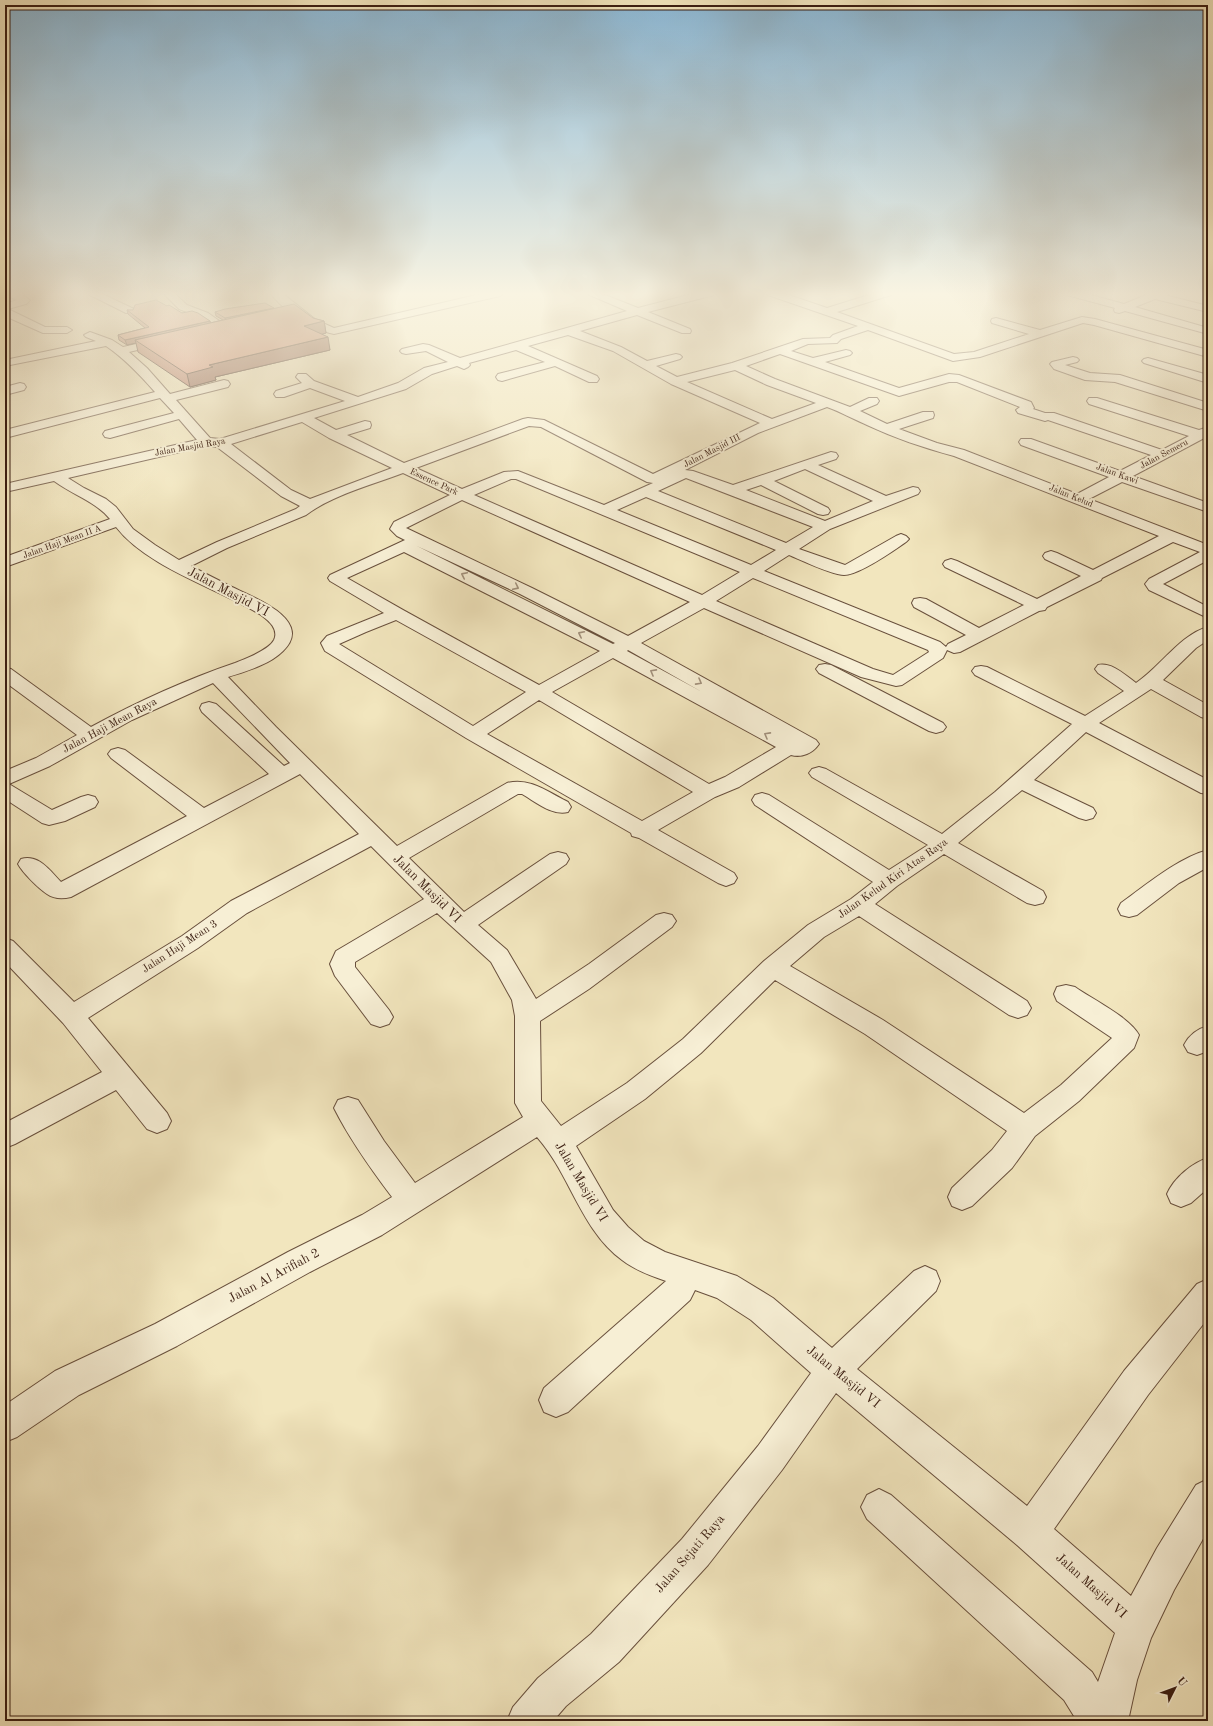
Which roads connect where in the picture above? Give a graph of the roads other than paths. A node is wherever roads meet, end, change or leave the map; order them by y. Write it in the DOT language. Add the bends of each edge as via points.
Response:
graph roads {
  1 [pos="145,374"];
  2 [pos="424,374"];
  3 [pos="514,374"];
  4 [pos="581,374"];
  5 [pos="661,374"];
  6 [pos="708,374"];
  7 [pos="753,374"];
  8 [pos="846,374"];
  9 [pos="1078,374"];
  10 [pos="1189,374"];
  11 [pos="502,377"];
  12 [pos="593,379"];
  13 [pos="1208,379"];
  14 [pos="676,382"];
  15 [pos="224,384"];
  16 [pos="20,387"];
  17 [pos="5,391"];
  18 [pos="280,394"];
  19 [pos="165,396"];
  20 [pos="358,401"];
  21 [pos="873,401"];
  22 [pos="1093,401"];
  23 [pos="826,403"];
  24 [pos="1208,407"];
  25 [pos="850,411"];
  26 [pos="181,415"];
  27 [pos="928,415"];
  28 [pos="303,418"];
  29 [pos="771,423"];
  30 [pos="365,425"];
  31 [pos="888,428"];
  32 [pos="1204,433"];
  33 [pos="5,434"];
  34 [pos="110,434"];
  35 [pos="334,435"];
  36 [pos="206,442"];
  37 [pos="1026,442"];
  38 [pos="221,443"];
  39 [pos="1177,448"];
  40 [pos="1198,451"];
  41 [pos="1164,455"];
  42 [pos="831,456"];
  43 [pos="807,465"];
  44 [pos="406,468"];
  45 [pos="1122,476"];
  46 [pos="58,477"];
  47 [pos="762,480"];
  48 [pos="650,486"];
  49 [pos="5,488"];
  50 [pos="733,490"];
  51 [pos="913,492"];
  52 [pos="461,495"];
  53 [pos="1078,499"];
  54 [pos="885,501"];
  55 [pos="310,505"];
  56 [pos="1208,508"];
  57 [pos="604,511"];
  58 [pos="118,521"];
  59 [pos="833,523"];
  60 [pos="1172,536"];
  61 [pos="901,538"];
  62 [pos="411,543"];
  63 [pos="787,549"];
  64 [pos="1208,550"];
  65 [pos="1208,554"];
  66 [pos="1051,556"];
  67 [pos="5,562"];
  68 [pos="951,564"];
  69 [pos="179,566"];
  70 [pos="753,572"];
  71 [pos="1095,576"];
  72 [pos="920,603"];
  73 [pos="698,605"];
  74 [pos="1039,606"];
  75 [pos="1208,613"];
  76 [pos="397,614"];
  77 [pos="1208,632"];
  78 [pos="978,635"];
  79 [pos="622,647"];
  80 [pos="954,648"];
  81 [pos="1104,669"];
  82 [pos="980,671"];
  83 [pos="5,673"];
  84 [pos="216,675"];
  85 [pos="1143,686"];
  86 [pos="540,692"];
  87 [pos="209,708"];
  88 [pos="1208,713"];
  89 [pos="1086,724"];
  90 [pos="936,727"];
  91 [pos="473,734"];
  92 [pos="90,736"];
  93 [pos="118,754"];
  94 [pos="303,764"];
  95 [pos="819,773"];
  96 [pos="282,775"];
  97 [pos="5,779"];
  98 [pos="1020,781"];
  99 [pos="1208,788"];
  100 [pos="5,790"];
  101 [pos="708,792"];
  102 [pos="762,800"];
  103 [pos="88,802"];
  104 [pos="561,807"];
  105 [pos="1086,813"];
  106 [pos="202,817"];
  107 [pos="640,831"];
  108 [pos="374,835"];
  109 [pos="944,844"];
  110 [pos="395,856"];
  111 [pos="1208,857"];
  112 [pos="558,859"];
  113 [pos="29,864"];
  114 [pos="726,878"];
  115 [pos="888,881"];
  116 [pos="1035,897"];
  117 [pos="439,901"];
  118 [pos="859,905"];
  119 [pos="1129,909"];
  120 [pos="664,921"];
  121 [pos="462,924"];
  122 [pos="5,947"];
  123 [pos="773,967"];
  124 [pos="1066,994"];
  125 [pos="1018,1008"];
  126 [pos="72,1016"];
  127 [pos="528,1016"];
  128 [pos="380,1017"];
  129 [pos="121,1076"];
  130 [pos="348,1108"];
  131 [pos="157,1121"];
  132 [pos="1025,1128"];
  133 [pos="550,1132"];
  134 [pos="5,1136"];
  135 [pos="1208,1170"];
  136 [pos="1181,1194"];
  137 [pos="962,1197"];
  138 [pos="411,1201"];
  139 [pos="688,1273"];
  140 [pos="925,1281"];
  141 [pos="1208,1294"];
  142 [pos="834,1370"];
  143 [pos="556,1400"];
  144 [pos="5,1425"];
  145 [pos="1208,1496"];
  146 [pos="879,1507"];
  147 [pos="1030,1532"];
  148 [pos="1136,1627"];
  149 [pos="526,1721"];
  150 [pos="1099,1721"];
  151 [pos="1108,1721"];
  1 -- 19 [label="street"];
  2 -- 20 [label="street, Jalan Masjid Raya" via="402,386"];
  3 -- 11 [label="street"];
  4 -- 12 [label="street"];
  5 -- 14 [label="street"];
  6 -- 14 [label="street"];
  7 -- 23 [label="street"];
  8 -- 41 [label="street" via="899,392 949,378 959,379 1027,405 1028,408 1022,410 1072,423"];
  9 -- 24 [label="street" via="1125,381"];
  10 -- 13 [label="street"];
  14 -- 29 [label="street"];
  15 -- 19 [label="street"];
  16 -- 17 [label="street"];
  18 -- 20 [label="street" via="306,380"];
  19 -- 26 [label="street"];
  19 -- 33 [label="street"];
  20 -- 28 [label="street, Jalan Masjid Raya"];
  21 -- 25 [label="street"];
  22 -- 32 [label="street"];
  23 -- 25 [label="street"];
  23 -- 29 [label="street, Jalan Masjid III"];
  25 -- 31 [label="street"];
  26 -- 34 [label="street"];
  26 -- 36 [label="street"];
  27 -- 31 [label="street"];
  28 -- 35 [label="street, Essence Park"];
  28 -- 38 [label="street, Jalan Masjid Raya"];
  29 -- 48 [label="street, Jalan Masjid III" via="723,444"];
  30 -- 35 [label="street"];
  31 -- 53 [label="street, Jalan Kelud"];
  32 -- 39 [label="street, Jalan Semeru"];
  35 -- 44 [label="street, Essence Park"];
  36 -- 38 [label="street, Jalan Masjid Raya"];
  36 -- 46 [label="street, Jalan Masjid Raya"];
  37 -- 45 [label="street, Jalan Kawi"];
  38 -- 55 [label="street" via="286,493"];
  39 -- 40 [label="street"];
  39 -- 41 [label="street, Jalan Semeru"];
  41 -- 45 [label="street, Jalan Semeru"];
  42 -- 43 [label="street"];
  43 -- 47 [label="street"];
  43 -- 54 [label="street"];
  44 -- 48 [label="street" via="533,422 559,430"];
  44 -- 52 [label="street, Essence Park"];
  44 -- 55 [label="street"];
  45 -- 53 [label="street, Jalan Semeru"];
  45 -- 56 [label="street, Jalan Kawi"];
  46 -- 49 [label="street, Jalan Masjid Raya"];
  46 -- 58 [label="street, Jalan Masjid VI" via="75,489 97,499"];
  47 -- 50 [label="street"];
  47 -- 59 [label="street"];
  48 -- 50 [label="street" via="688,474"];
  48 -- 57 [label="street"];
  48 -- 63 [label="street"];
  50 -- 59 [label="street"];
  51 -- 54 [label="street"];
  52 -- 57 [label="street" via="509,476 518,475"];
  52 -- 62 [label="street" via="399,525 398,529"];
  52 -- 73 [label="street, Essence Park"];
  53 -- 60 [label="street, Jalan Kelud"];
  54 -- 59 [label="street"];
  55 -- 69 [label="street" via="301,512"];
  57 -- 70 [label="street"];
  58 -- 67 [label="street, Jalan Haji Mean II A"];
  58 -- 69 [label="street, Jalan Masjid VI" via="143,544"];
  59 -- 63 [label="street"];
  60 -- 64 [label="street, Jalan Kelud"];
  60 -- 71 [label="street"];
  61 -- 63 [label="street" via="852,568 844,570"];
  62 -- 76 [label="street" via="336,578"];
  62 -- 79 [label="street"];
  63 -- 70 [label="street"];
  65 -- 75 [label="street" via="1153,584"];
  66 -- 71 [label="street"];
  68 -- 74 [label="street"];
  69 -- 84 [label="street, Jalan Masjid VI" via="247,600 270,615 284,632 282,641 273,652"];
  70 -- 73 [label="street"];
  70 -- 73 [label="street" via="934,646 938,649 937,654 900,679 889,680"];
  71 -- 74 [label="street"];
  72 -- 78 [label="street"];
  73 -- 79 [label="street"];
  73 -- 90 [label="street"];
  74 -- 78 [label="street"];
  76 -- 86 [label="street"];
  76 -- 91 [label="street" via="333,640 330,643 331,647"];
  77 -- 85 [label="street, Jalan Kelud Kiri Atas Raya" via="1190,644"];
  78 -- 80 [label="street"];
  79 -- 86 [label="street"];
  79 -- 101 [label="street" via="789,748 732,782"];
  81 -- 85 [label="street"];
  82 -- 89 [label="street"];
  83 -- 92 [label="street"];
  84 -- 92 [label="street, Jalan Haji Mean Raya" via="131,712"];
  84 -- 94 [label="street, Jalan Masjid VI"];
  85 -- 88 [label="street"];
  85 -- 89 [label="street, Jalan Kelud Kiri Atas Raya"];
  86 -- 91 [label="street"];
  86 -- 101 [label="street"];
  87 -- 96 [label="street"];
  89 -- 98 [label="street, Jalan Kelud Kiri Atas Raya"];
  89 -- 99 [label="street"];
  91 -- 107 [label="street"];
  92 -- 97 [label="street, Jalan Haji Mean Raya" via="44,762"];
  93 -- 106 [label="street"];
  94 -- 96 [label="street"];
  94 -- 108 [label="street, Jalan Masjid VI"];
  95 -- 109 [label="street"];
  96 -- 106 [label="street"];
  98 -- 105 [label="street"];
  98 -- 109 [label="street, Jalan Kelud Kiri Atas Raya"];
  100 -- 103 [label="street" via="49,818"];
  101 -- 107 [label="street"];
  102 -- 115 [label="street"];
  104 -- 110 [label="street" via="526,788 514,788"];
  106 -- 113 [label="street" via="63,891 55,889"];
  107 -- 114 [label="street"];
  108 -- 110 [label="street, Jalan Masjid VI"];
  108 -- 126 [label="street, Jalan Haji Mean 3" via="238,907 190,942"];
  109 -- 115 [label="street, Jalan Kelud Kiri Atas Raya"];
  109 -- 116 [label="street"];
  110 -- 117 [label="street, Jalan Masjid VI"];
  111 -- 119 [label="street" via="1172,878"];
  112 -- 121 [label="street"];
  115 -- 118 [label="street, Jalan Kelud Kiri Atas Raya"];
  117 -- 121 [label="street, Jalan Masjid VI"];
  117 -- 128 [label="street" via="344,956 344,970"];
  118 -- 123 [label="street, Jalan Kelud Kiri Atas Raya" via="816,931"];
  118 -- 125 [label="street"];
  120 -- 127 [label="street" via="575,986"];
  121 -- 127 [label="street, Jalan Masjid VI" via="499,956 524,1000"];
  122 -- 126 [label="street"];
  123 -- 132 [label="street" via="874,1027"];
  123 -- 133 [label="street, Jalan Kelud Kiri Atas Raya" via="692,1046 636,1091"];
  124 -- 132 [label="street" via="1118,1028 1126,1035 1125,1041 1070,1093"];
  126 -- 129 [label="street"];
  127 -- 133 [label="street, Jalan Masjid VI" via="528,1103"];
  129 -- 131 [label="street"];
  129 -- 134 [label="street"];
  130 -- 138 [label="street" via="374,1150"];
  132 -- 137 [label="street" via="1002,1159"];
  133 -- 138 [label="street, Jalan Al Arifiah 2"];
  133 -- 139 [label="street, Jalan Masjid VI" via="616,1237 633,1251 658,1264"];
  135 -- 136 [label="street"];
  138 -- 144 [label="street, Jalan Al Arifiah 2" via="372,1225 166,1335 67,1383"];
  139 -- 142 [label="street, Jalan Masjid VI" via="726,1286 762,1309"];
  139 -- 143 [label="street" via="679,1290"];
  140 -- 142 [label="street, Jalan Sejati Raya"];
  141 -- 147 [label="street" via="1136,1383"];
  142 -- 147 [label="street, Jalan Masjid VI"];
  142 -- 149 [label="street, Jalan Sejati Raya" via="770,1458 695,1552 605,1648 552,1692"];
  145 -- 148 [label="street" via="1159,1580"];
  146 -- 150 [label="street" via="1078,1686"];
  147 -- 148 [label="street, Jalan Masjid VI"];
  148 -- 151 [label="street, Jalan Masjid VI" via="1123,1661"];
}
